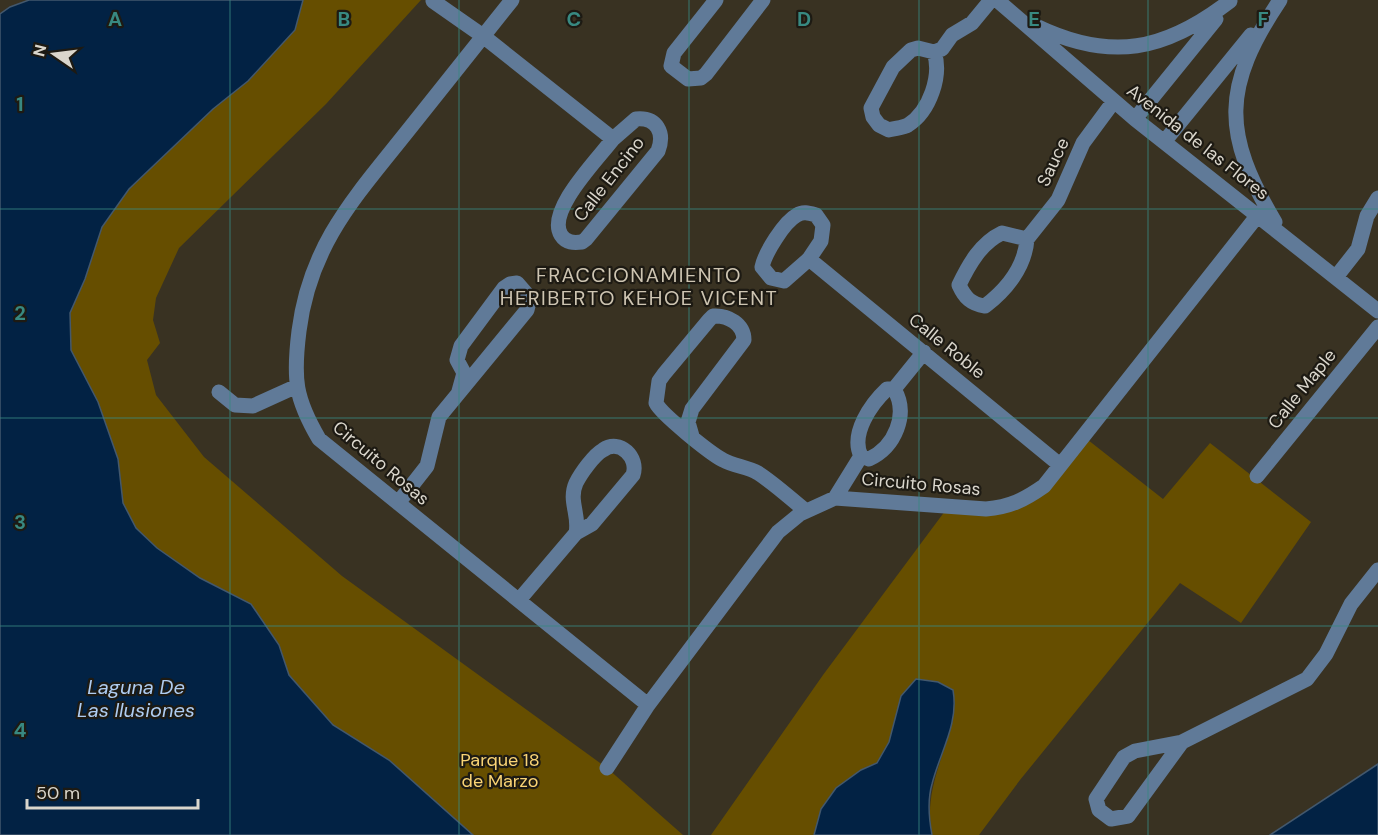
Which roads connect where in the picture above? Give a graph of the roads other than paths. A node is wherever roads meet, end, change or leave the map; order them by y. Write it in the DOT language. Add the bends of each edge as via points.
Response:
graph roads {
  1 [pos="512,0"];
  2 [pos="716,0"];
  3 [pos="763,0"];
  4 [pos="1280,0"];
  5 [pos="433,1"];
  6 [pos="996,1"];
  7 [pos="1231,1"];
  8 [pos="483,36"];
  9 [pos="934,52"];
  10 [pos="1114,101"];
  11 [pos="1135,119"];
  12 [pos="614,139"];
  13 [pos="1164,142"];
  14 [pos="1378,198"];
  15 [pos="1258,214"];
  16 [pos="1279,230"];
  17 [pos="1026,239"];
  18 [pos="809,259"];
  19 [pos="1336,277"];
  20 [pos="1378,311"];
  21 [pos="1378,327"];
  22 [pos="924,352"];
  23 [pos="297,387"];
  24 [pos="894,389"];
  25 [pos="459,391"];
  26 [pos="219,392"];
  27 [pos="692,436"];
  28 [pos="861,456"];
  29 [pos="1060,465"];
  30 [pos="1257,476"];
  31 [pos="835,498"];
  32 [pos="398,502"];
  33 [pos="806,511"];
  34 [pos="576,533"];
  35 [pos="1378,570"];
  36 [pos="519,600"];
  37 [pos="648,705"];
  38 [pos="1182,742"];
  39 [pos="607,768"];
  1 -- 8 [label="street, Circuito Rosas"];
  2 -- 3 [label="street" via="674,52 671,66 688,79 706,74"];
  4 -- 13 [label="street"];
  4 -- 16 [label="street" via="1248,54 1238,87 1235,118 1244,164"];
  5 -- 8 [label="street, Calle Encino"];
  6 -- 7 [label="street" via="1059,37 1116,47 1148,44 1178,35"];
  6 -- 9 [label="street"];
  6 -- 10 [label="street, Avenida de las Flores"];
  7 -- 11 [label="street"];
  8 -- 12 [label="street, Calle Encino"];
  8 -- 23 [label="street, Circuito Rosas" via="346,209 320,252 302,308"];
  9 -- 9 [label="street" via="910,50 893,67 871,108 879,125 889,130 906,126 921,111 937,76"];
  10 -- 11 [label="street, Avenida de las Flores"];
  10 -- 17 [label="street, Sauce" via="1083,142 1058,200"];
  11 -- 13 [label="street, Avenida de las Flores"];
  12 -- 12 [label="street, Calle Encino" via="630,122 645,119 659,129 662,137 658,151 586,239 570,242 559,231 560,209"];
  13 -- 15 [label="street, Avenida de las Flores"];
  14 -- 19 [label="street" via="1367,216 1358,249"];
  15 -- 16 [label="street, Avenida de las Flores"];
  15 -- 29 [label="street, Circuito Rosas"];
  16 -- 19 [label="street, Avenida de las Flores"];
  17 -- 17 [label="street, Sauce" via="1002,233 975,257 959,285 971,302 985,306 1000,294 1022,263"];
  18 -- 18 [label="street" via="784,281 771,278 762,267 765,253 796,215 807,212 816,214 823,225 821,241"];
  18 -- 22 [label="street, Calle Roble"];
  19 -- 20 [label="street, Avenida de las Flores"];
  21 -- 30 [label="street, Calle Maple"];
  22 -- 24 [label="street"];
  22 -- 29 [label="street, Calle Roble"];
  23 -- 26 [label="street" via="253,406 234,405"];
  23 -- 32 [label="street, Circuito Rosas" via="302,410 319,439"];
  24 -- 28 [label="street" via="877,398 865,417 858,449"];
  24 -- 28 [label="street" via="901,406 899,424 887,446 869,459"];
  25 -- 25 [label="street" via="527,310 530,298 517,283 504,288 460,346 457,360 465,373"];
  25 -- 32 [label="street" via="436,423 427,466"];
  27 -- 27 [label="street" via="658,408 659,381 713,316 726,318 740,326 744,340 692,409 688,422"];
  27 -- 33 [label="street" via="725,461 756,472"];
  28 -- 31 [label="street"];
  29 -- 31 [label="street, Circuito Rosas" via="1044,486 1006,507 965,509"];
  31 -- 33 [label="street, Circuito Rosas"];
  32 -- 36 [label="street, Circuito Rosas"];
  33 -- 37 [label="street, Circuito Rosas" via="778,532"];
  34 -- 34 [label="street" via="592,524 633,475 631,455 625,450 610,446 601,450 577,481 571,500"];
  34 -- 36 [label="street"];
  35 -- 38 [label="street" via="1350,604 1326,654 1306,679"];
  36 -- 37 [label="street, Circuito Rosas"];
  37 -- 39 [label="street, Circuito Rosas"];
  38 -- 38 [label="street" via="1135,751 1124,757 1097,795 1099,810 1111,819 1128,816"];
}
